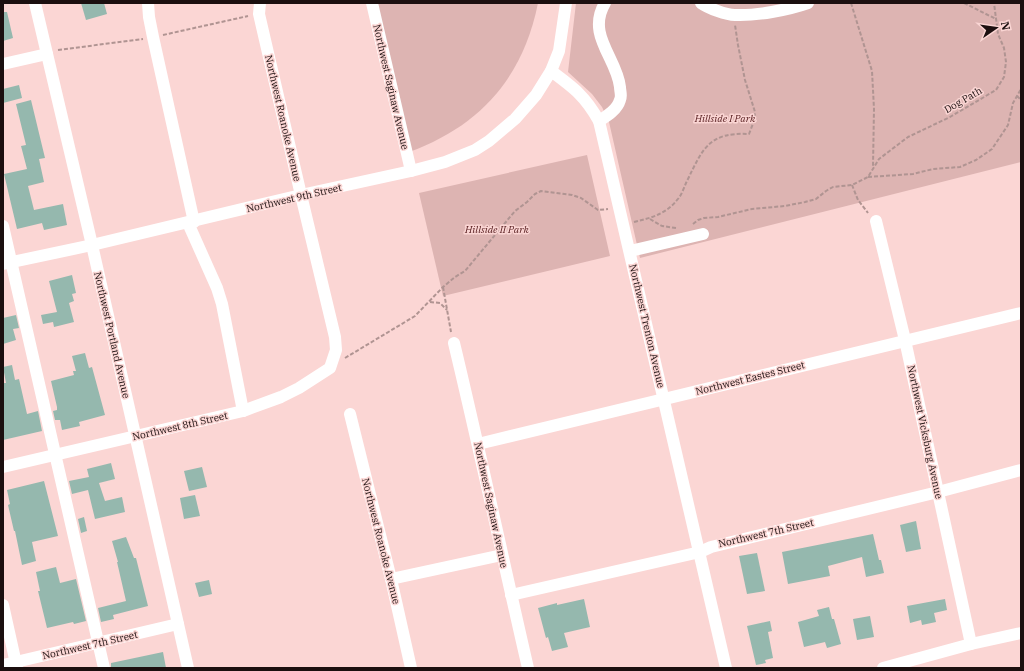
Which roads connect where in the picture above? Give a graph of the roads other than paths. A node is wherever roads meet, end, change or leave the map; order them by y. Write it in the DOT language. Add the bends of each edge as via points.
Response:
graph roads {
  1 [pos="35,3"];
  2 [pos="148,3"];
  3 [pos="262,3"];
  4 [pos="372,3"];
  5 [pos="566,3"];
  6 [pos="605,3"];
  7 [pos="700,3"];
  8 [pos="808,3"];
  9 [pos="47,54"];
  10 [pos="3,64"];
  11 [pos="551,72"];
  12 [pos="599,121"];
  13 [pos="411,171"];
  14 [pos="301,195"];
  15 [pos="876,221"];
  16 [pos="191,222"];
  17 [pos="3,226"];
  18 [pos="703,234"];
  19 [pos="92,245"];
  20 [pos="630,251"];
  21 [pos="7,263"];
  22 [pos="1021,313"];
  23 [pos="905,340"];
  24 [pos="454,343"];
  25 [pos="330,368"];
  26 [pos="664,399"];
  27 [pos="243,411"];
  28 [pos="350,414"];
  29 [pos="135,436"];
  30 [pos="478,444"];
  31 [pos="55,455"];
  32 [pos="3,467"];
  33 [pos="1021,470"];
  34 [pos="938,492"];
  35 [pos="700,552"];
  36 [pos="502,555"];
  37 [pos="391,579"];
  38 [pos="511,595"];
  39 [pos="3,605"];
  40 [pos="178,624"];
  41 [pos="1021,633"];
  42 [pos="98,643"];
  43 [pos="971,644"];
  44 [pos="3,665"];
  45 [pos="16,665"];
  46 [pos="104,668"];
  47 [pos="188,668"];
  48 [pos="411,668"];
  49 [pos="528,668"];
  50 [pos="726,668"];
  51 [pos="882,668"];
  1 -- 9 [label="street, Northwest Portland Avenue"];
  2 -- 16 [label="street"];
  3 -- 14 [label="street, Northwest Roanoke Avenue" via="259,14"];
  4 -- 13 [label="street, Northwest Saginaw Avenue"];
  5 -- 11 [label="street" via="559,51"];
  6 -- 12 [label="street" via="601,11 599,34 620,82 621,98 615,109"];
  7 -- 8 [label="street" via="734,16"];
  9 -- 10 [label="street"];
  9 -- 19 [label="street, Northwest Portland Avenue"];
  11 -- 12 [label="street, Northwest Trenton Avenue" via="576,89 590,105"];
  11 -- 13 [label="street, Northwest 9th Street" via="515,120 488,141 475,150"];
  12 -- 20 [label="street, Northwest Trenton Avenue"];
  13 -- 14 [label="street, Northwest 9th Street"];
  14 -- 16 [label="street, Northwest 9th Street"];
  14 -- 25 [label="street, Northwest Roanoke Avenue" via="335,337 336,350"];
  15 -- 23 [label="street, Northwest Vicksburg Avenue"];
  16 -- 19 [label="street, Northwest 9th Street"];
  16 -- 27 [label="street" via="217,288 227,324"];
  17 -- 21 [label="street"];
  18 -- 20 [label="street"];
  19 -- 21 [label="street, Northwest 9th Street"];
  19 -- 29 [label="street, Northwest Portland Avenue"];
  20 -- 26 [label="street, Northwest Trenton Avenue"];
  21 -- 31 [label="street"];
  22 -- 23 [label="street, Northwest Eastes Street"];
  23 -- 26 [label="street, Northwest Eastes Street"];
  23 -- 34 [label="street, Northwest Vicksburg Avenue"];
  24 -- 30 [label="street, Northwest Saginaw Avenue"];
  25 -- 27 [label="street, Northwest 8th Street" via="281,397"];
  26 -- 30 [label="street, Northwest Eastes Street"];
  26 -- 35 [label="street, Northwest Trenton Avenue"];
  27 -- 29 [label="street, Northwest 8th Street"];
  28 -- 37 [label="street, Northwest Roanoke Avenue"];
  29 -- 31 [label="street, Northwest 8th Street"];
  29 -- 40 [label="street, Northwest Portland Avenue"];
  30 -- 36 [label="street, Northwest Saginaw Avenue"];
  31 -- 32 [label="street, Northwest 8th Street"];
  31 -- 42 [label="street"];
  33 -- 34 [label="street, Northwest 7th Street"];
  34 -- 35 [label="street, Northwest 7th Street" via="710,547"];
  34 -- 43 [label="street, Northwest Vicksburg Avenue"];
  35 -- 38 [label="street, Northwest 7th Street"];
  35 -- 50 [label="street, Northwest Trenton Avenue"];
  36 -- 37 [label="street"];
  36 -- 38 [label="street, Northwest Saginaw Avenue"];
  37 -- 48 [label="street, Northwest Roanoke Avenue"];
  38 -- 49 [label="street, Northwest Saginaw Avenue"];
  39 -- 45 [label="street"];
  40 -- 42 [label="street, Northwest 7th Street"];
  40 -- 47 [label="street, Northwest Portland Avenue"];
  41 -- 43 [label="street"];
  42 -- 45 [label="street, Northwest 7th Street"];
  42 -- 46 [label="street"];
  43 -- 51 [label="street"];
  44 -- 45 [label="street, Northwest 7th Street"];
}
